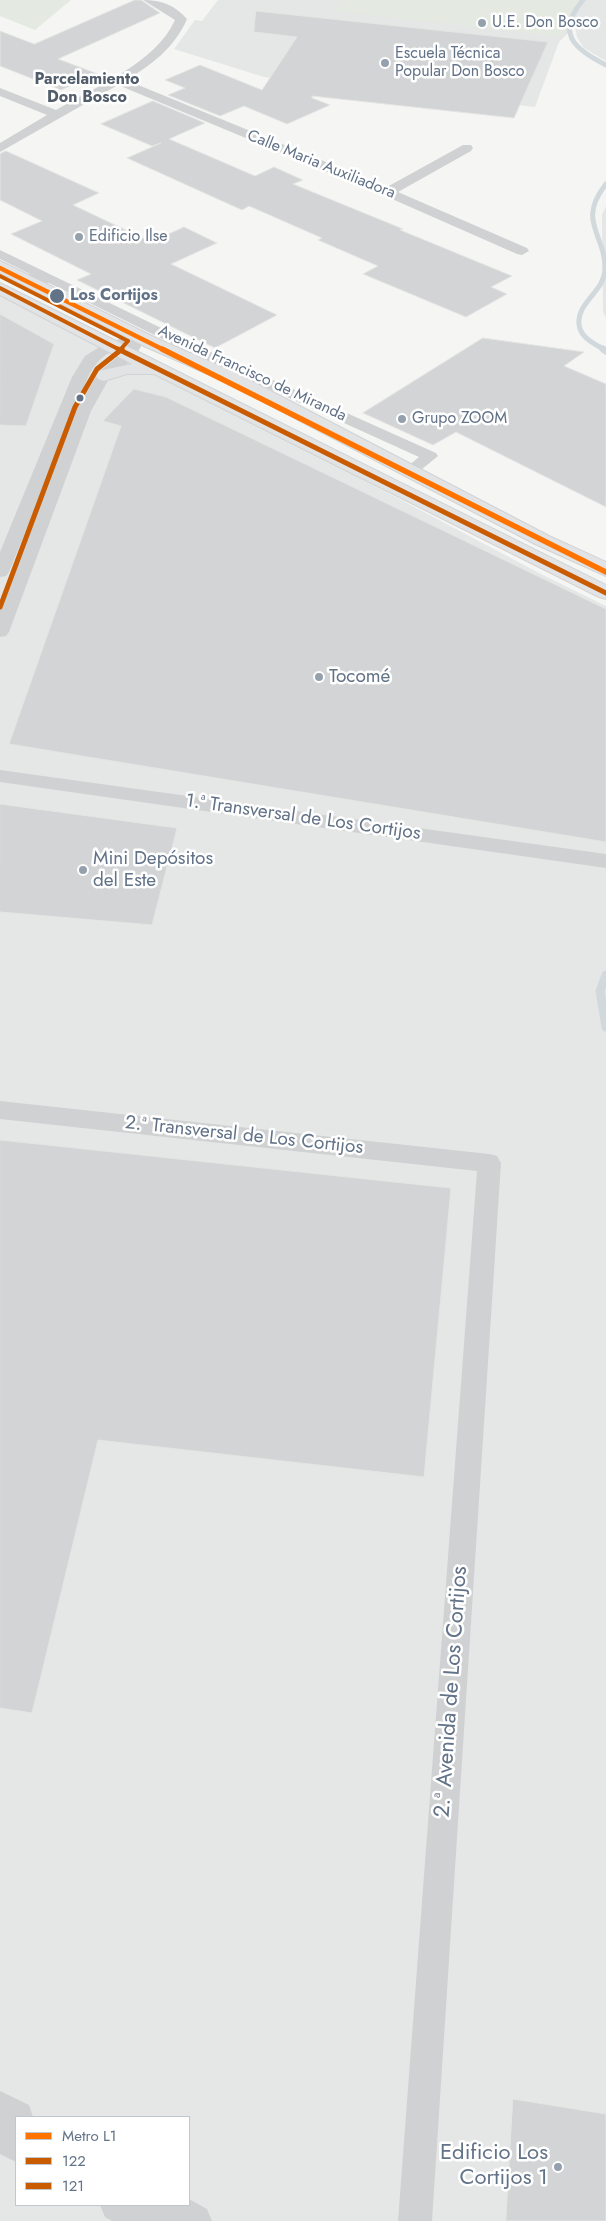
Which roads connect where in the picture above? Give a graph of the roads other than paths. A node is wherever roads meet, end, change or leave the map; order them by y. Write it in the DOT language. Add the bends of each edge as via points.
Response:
graph roads {
  1 [pos="150,0"];
  2 [pos="118,81"];
  3 [pos="0,92"];
  4 [pos="56,114"];
  5 [pos="0,148"];
  6 [pos="467,148"];
  7 [pos="388,192"];
  8 [pos="522,251"];
  9 [pos="0,254"];
  10 [pos="0,266"];
  11 [pos="24,278"];
  12 [pos="52,280"];
  13 [pos="0,288"];
  14 [pos="122,314"];
  15 [pos="140,337"];
  16 [pos="111,346"];
  17 [pos="129,355"];
  18 [pos="210,357"];
  19 [pos="186,358"];
  20 [pos="159,370"];
  21 [pos="231,372"];
  22 [pos="104,375"];
  23 [pos="606,570"];
  24 [pos="0,572"];
  25 [pos="606,593"];
  26 [pos="0,632"];
  27 [pos="0,776"];
  28 [pos="606,861"];
  29 [pos="0,1110"];
  30 [pos="489,1163"];
  31 [pos="0,2107"];
  32 [pos="15,2116"];
  33 [pos="0,2136"];
  34 [pos="15,2144"];
  35 [pos="119,2206"];
  36 [pos="169,2206"];
  37 [pos="144,2221"];
  38 [pos="195,2221"];
  39 [pos="415,2221"];
  1 -- 2 [label="street" via="175,14 181,20 180,25 154,55"];
  2 -- 4 [label="street"];
  2 -- 7 [label="street, Calle Maria Auxiliadora"];
  3 -- 4 [label="street"];
  4 -- 5 [label="street"];
  6 -- 7 [label="street"];
  7 -- 8 [label="street, Calle Maria Auxiliadora"];
  9 -- 12 [label="street, Avenida Francisco de Miranda"];
  10 -- 11 [label="main road, Avenida Francisco de Miranda"];
  11 -- 12 [label="street, Avenida Francisco de Miranda"];
  11 -- 15 [label="main road, Avenida Francisco de Miranda"];
  12 -- 14 [label="street, Avenida Francisco de Miranda"];
  13 -- 16 [label="main road, Avenida Francisco de Miranda"];
  14 -- 15 [label="street"];
  14 -- 18 [label="street, Avenida Francisco de Miranda"];
  15 -- 16 [label="street"];
  15 -- 17 [label="street"];
  15 -- 19 [label="main road, Avenida Francisco de Miranda"];
  16 -- 17 [label="main road, Avenida Francisco de Miranda"];
  16 -- 24 [label="street" via="90,359 80,377"];
  17 -- 20 [label="main road, Avenida Francisco de Miranda"];
  17 -- 22 [label="street"];
  18 -- 19 [label="street"];
  18 -- 21 [label="street, Avenida Francisco de Miranda"];
  19 -- 21 [label="main road, Avenida Francisco de Miranda"];
  20 -- 22 [label="main road" via="127,369"];
  20 -- 25 [label="main road, Avenida Francisco de Miranda"];
  21 -- 23 [label="main road, Avenida Francisco de Miranda" via="410,471"];
  22 -- 26 [label="street" via="83,411"];
  27 -- 28 [label="street, 1.ª Transversal de Los Cortijos"];
  29 -- 30 [label="street, 2.ª Transversal de Los Cortijos"];
  30 -- 39 [label="street, 2.ª Avenida de Los Cortijos"];
  31 -- 32 [label="street"];
  33 -- 34 [label="street"];
  35 -- 37 [label="street"];
  36 -- 38 [label="street"];
}
